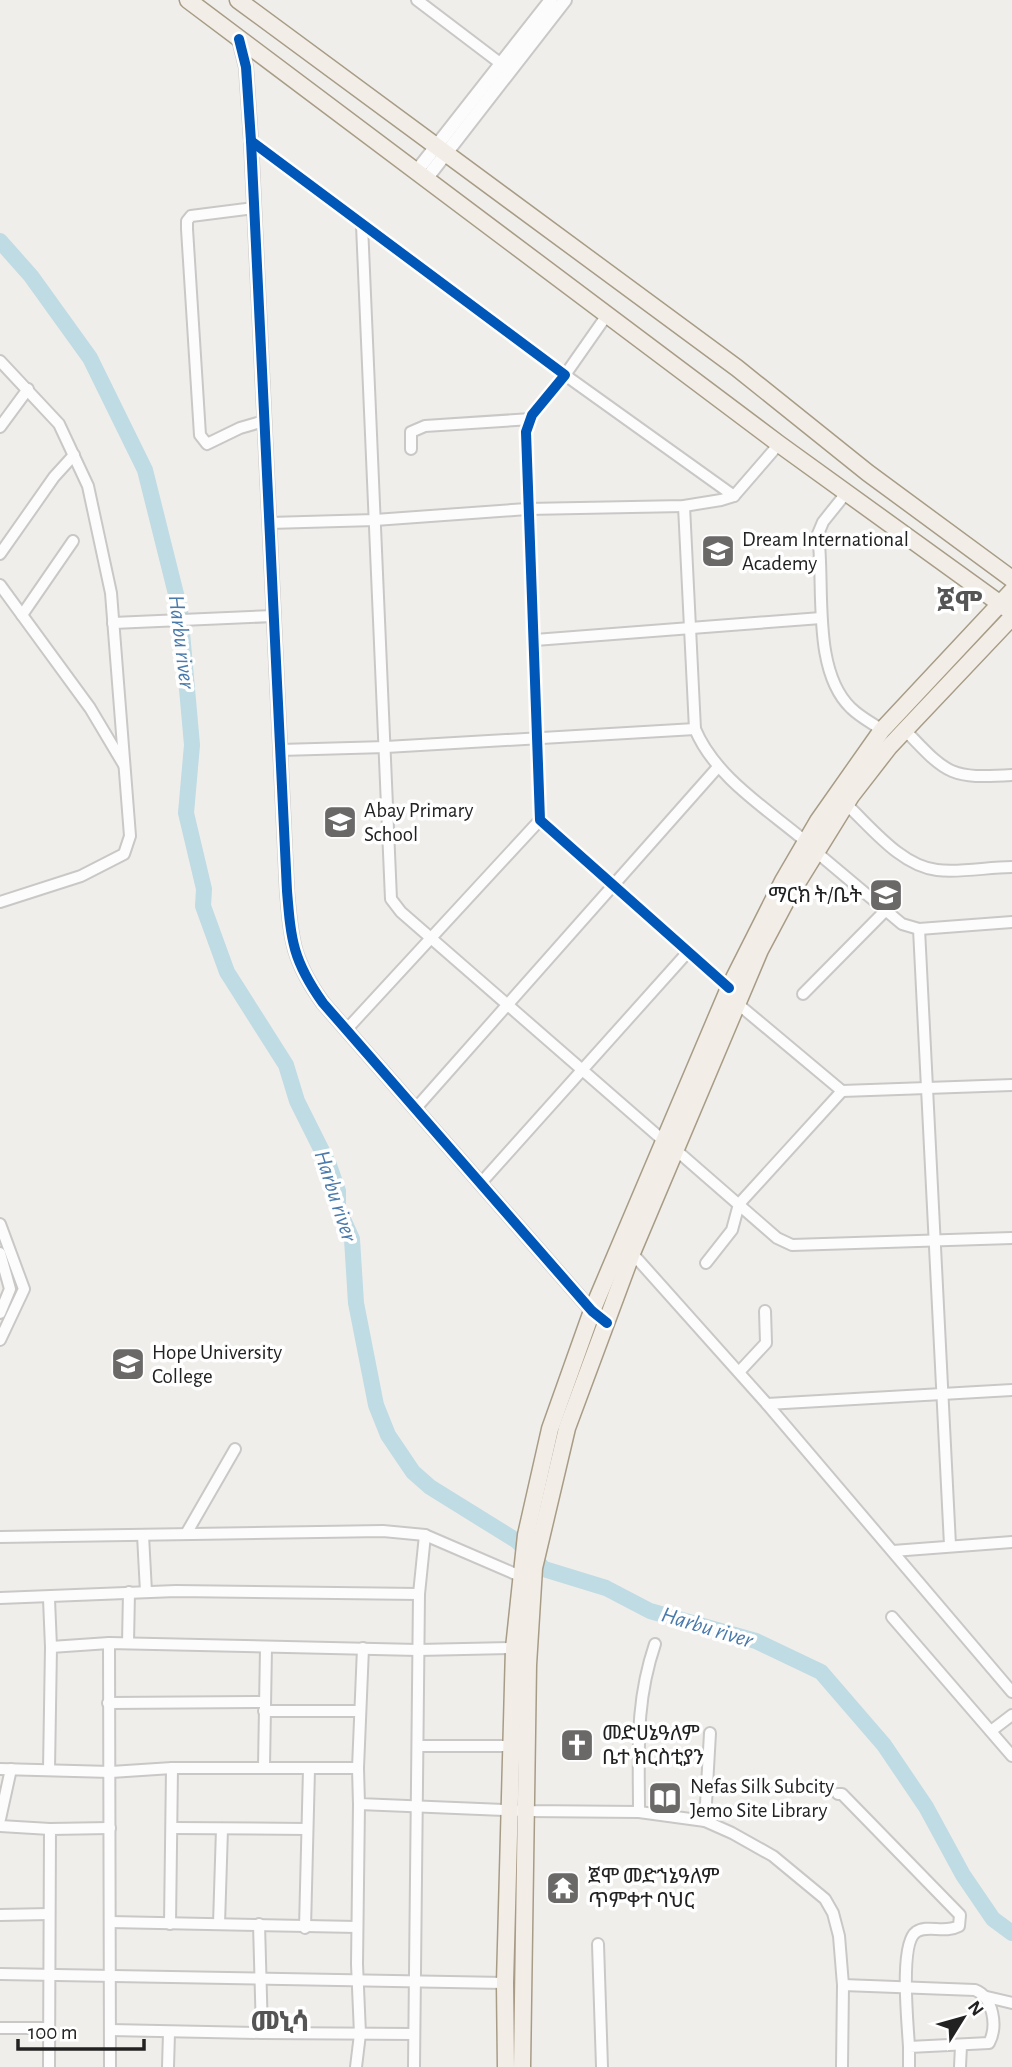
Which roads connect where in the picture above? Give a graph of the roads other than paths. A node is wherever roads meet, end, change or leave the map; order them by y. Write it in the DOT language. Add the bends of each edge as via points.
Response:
graph roads {
  1 [pos="188,0"];
  2 [pos="238,0"];
  3 [pos="417,0"];
  4 [pos="551,0"];
  5 [pos="565,0"];
  6 [pos="239,39"];
  7 [pos="258,52"];
  8 [pos="500,63"];
  9 [pos="246,67"];
  10 [pos="251,141"];
  11 [pos="440,151"];
  12 [pos="421,176"];
  13 [pos="254,208"];
  14 [pos="362,225"];
  15 [pos="607,315"];
  16 [pos="0,361"];
  17 [pos="565,375"];
  18 [pos="28,389"];
  19 [pos="531,419"];
  20 [pos="264,421"];
  21 [pos="0,427"];
  22 [pos="779,444"];
  23 [pos="411,449"];
  24 [pos="74,455"];
  25 [pos="847,492"];
  26 [pos="734,496"];
  27 [pos="684,506"];
  28 [pos="527,509"];
  29 [pos="375,520"];
  30 [pos="269,523"];
  31 [pos="73,541"];
  32 [pos="0,554"];
  33 [pos="1012,579"];
  34 [pos="0,585"];
  35 [pos="973,585"];
  36 [pos="1012,591"];
  37 [pos="1008,610"];
  38 [pos="22,615"];
  39 [pos="274,616"];
  40 [pos="985,617"];
  41 [pos="821,618"];
  42 [pos="113,623"];
  43 [pos="690,627"];
  44 [pos="1012,628"];
  45 [pos="995,636"];
  46 [pos="535,640"];
  47 [pos="695,729"];
  48 [pos="904,729"];
  49 [pos="882,730"];
  50 [pos="537,737"];
  51 [pos="386,747"];
  52 [pos="281,750"];
  53 [pos="718,767"];
  54 [pos="126,768"];
  55 [pos="1012,775"];
  56 [pos="846,804"];
  57 [pos="540,820"];
  58 [pos="810,846"];
  59 [pos="1012,867"];
  60 [pos="614,886"];
  61 [pos="0,902"];
  62 [pos="885,911"];
  63 [pos="1012,922"];
  64 [pos="919,929"];
  65 [pos="431,938"];
  66 [pos="687,953"];
  67 [pos="729,988"];
  68 [pos="803,994"];
  69 [pos="508,1003"];
  70 [pos="738,1004"];
  71 [pos="347,1028"];
  72 [pos="717,1037"];
  73 [pos="582,1070"];
  74 [pos="1012,1085"];
  75 [pos="927,1089"];
  76 [pos="842,1091"];
  77 [pos="416,1108"];
  78 [pos="671,1146"];
  79 [pos="480,1184"];
  80 [pos="739,1204"];
  81 [pos="0,1224"];
  82 [pos="1012,1238"];
  83 [pos="934,1241"];
  84 [pos="0,1253"];
  85 [pos="632,1253"];
  86 [pos="706,1263"];
  87 [pos="592,1311"];
  88 [pos="765,1311"];
  89 [pos="0,1313"];
  90 [pos="607,1323"];
  91 [pos="0,1340"];
  92 [pos="738,1372"];
  93 [pos="1012,1390"];
  94 [pos="944,1393"];
  95 [pos="767,1404"];
  96 [pos="235,1449"];
  97 [pos="186,1534"];
  98 [pos="143,1535"];
  99 [pos="425,1535"];
  100 [pos="0,1537"];
  101 [pos="1012,1542"];
  102 [pos="950,1545"];
  103 [pos="531,1550"];
  104 [pos="893,1551"];
  105 [pos="530,1576"];
  106 [pos="128,1592"];
  107 [pos="146,1592"];
  108 [pos="419,1594"];
  109 [pos="0,1598"];
  110 [pos="49,1599"];
  111 [pos="892,1618"];
  112 [pos="109,1643"];
  113 [pos="128,1643"];
  114 [pos="655,1644"];
  115 [pos="51,1647"];
  116 [pos="266,1647"];
  117 [pos="363,1648"];
  118 [pos="514,1648"];
  119 [pos="418,1650"];
  120 [pos="1011,1691"];
  121 [pos="108,1703"];
  122 [pos="264,1707"];
  123 [pos="360,1712"];
  124 [pos="1012,1715"];
  125 [pos="990,1731"];
  126 [pos="710,1733"];
  127 [pos="418,1746"];
  128 [pos="510,1746"];
  129 [pos="1012,1756"];
  130 [pos="264,1767"];
  131 [pos="172,1768"];
  132 [pos="5,1769"];
  133 [pos="49,1769"];
  134 [pos="309,1769"];
  135 [pos="358,1769"];
  136 [pos="111,1772"];
  137 [pos="838,1794"];
  138 [pos="359,1804"];
  139 [pos="417,1806"];
  140 [pos="508,1810"];
  141 [pos="526,1811"];
  142 [pos="639,1812"];
  143 [pos="0,1819"];
  144 [pos="705,1821"];
  145 [pos="0,1826"];
  146 [pos="110,1828"];
  147 [pos="173,1828"];
  148 [pos="50,1829"];
  149 [pos="222,1829"];
  150 [pos="307,1829"];
  151 [pos="49,1914"];
  152 [pos="0,1915"];
  153 [pos="110,1922"];
  154 [pos="170,1924"];
  155 [pos="219,1924"];
  156 [pos="259,1924"];
  157 [pos="357,1927"];
  158 [pos="305,1928"];
  159 [pos="598,1944"];
  160 [pos="49,1973"];
  161 [pos="0,1975"];
  162 [pos="110,1977"];
  163 [pos="260,1979"];
  164 [pos="359,1981"];
  165 [pos="414,1982"];
  166 [pos="505,1983"];
  167 [pos="843,1986"];
  168 [pos="906,1988"];
  169 [pos="987,1997"];
  170 [pos="1012,2003"];
  171 [pos="0,2028"];
  172 [pos="48,2028"];
  173 [pos="110,2030"];
  174 [pos="169,2033"];
  175 [pos="262,2033"];
  176 [pos="360,2034"];
  177 [pos="414,2035"];
  178 [pos="961,2046"];
  179 [pos="909,2047"];
  180 [pos="49,2067"];
  181 [pos="110,2067"];
  182 [pos="168,2067"];
  183 [pos="356,2067"];
  184 [pos="414,2067"];
  185 [pos="506,2067"];
  186 [pos="522,2067"];
  187 [pos="602,2067"];
  188 [pos="842,2067"];
  189 [pos="909,2067"];
  190 [pos="960,2067"];
  1 -- 6 [label="main road"];
  2 -- 11 [label="main road"];
  3 -- 8 [label="street"];
  4 -- 8 [label="street"];
  5 -- 11 [label="street"];
  6 -- 7 [label="main road"];
  6 -- 9 [label="street"];
  7 -- 9 [label="street"];
  7 -- 12 [label="main road"];
  8 -- 11 [label="street"];
  9 -- 10 [label="street"];
  10 -- 13 [label="street"];
  10 -- 14 [label="street"];
  11 -- 12 [label="street"];
  11 -- 33 [label="main road"];
  12 -- 15 [label="main road"];
  13 -- 20 [label="street"];
  13 -- 20 [label="street" via="191,216 187,229 200,435 207,444 214,444 240,428"];
  14 -- 17 [label="street"];
  14 -- 29 [label="street"];
  15 -- 17 [label="street"];
  15 -- 22 [label="main road"];
  16 -- 18 [label="street"];
  17 -- 19 [label="street"];
  17 -- 26 [label="street"];
  18 -- 21 [label="street"];
  18 -- 24 [label="street" via="59,424"];
  19 -- 23 [label="street" via="425,426 411,432"];
  19 -- 28 [label="street" via="526,432"];
  20 -- 30 [label="street"];
  22 -- 25 [label="main road"];
  22 -- 26 [label="street"];
  24 -- 32 [label="street"];
  24 -- 42 [label="street" via="88,486"];
  25 -- 35 [label="main road"];
  25 -- 41 [label="street" via="820,528"];
  26 -- 27 [label="street"];
  27 -- 28 [label="street"];
  27 -- 43 [label="street"];
  28 -- 29 [label="street"];
  28 -- 46 [label="street"];
  29 -- 30 [label="street"];
  29 -- 51 [label="street"];
  30 -- 39 [label="street"];
  31 -- 38 [label="street"];
  34 -- 38 [label="street"];
  35 -- 37 [label="main road"];
  35 -- 40 [label="main road"];
  36 -- 37 [label="main road"];
  37 -- 40 [label="main road"];
  37 -- 45 [label="main road"];
  38 -- 54 [label="street" via="90,708"];
  39 -- 42 [label="street"];
  39 -- 52 [label="street"];
  40 -- 49 [label="main road"];
  41 -- 43 [label="street"];
  41 -- 49 [label="street" via="824,648 842,697"];
  42 -- 54 [label="street"];
  43 -- 46 [label="street"];
  43 -- 47 [label="street"];
  44 -- 45 [label="main road"];
  45 -- 48 [label="main road"];
  46 -- 50 [label="street"];
  47 -- 50 [label="street"];
  47 -- 53 [label="street"];
  48 -- 55 [label="street" via="951,773 964,777"];
  48 -- 56 [label="main road"];
  49 -- 58 [label="main road"];
  50 -- 51 [label="street"];
  50 -- 57 [label="street"];
  51 -- 52 [label="street"];
  51 -- 65 [label="street" via="391,900"];
  52 -- 71 [label="street" via="292,947 311,986"];
  53 -- 58 [label="street"];
  53 -- 60 [label="street"];
  54 -- 61 [label="street" via="130,836 124,854 81,876"];
  56 -- 58 [label="main road"];
  56 -- 59 [label="street" via="890,845 928,868"];
  57 -- 60 [label="street"];
  57 -- 65 [label="street"];
  58 -- 62 [label="street"];
  58 -- 67 [label="main road" via="752,938"];
  58 -- 70 [label="main road"];
  60 -- 66 [label="street"];
  60 -- 69 [label="street"];
  62 -- 64 [label="street" via="902,924"];
  62 -- 68 [label="street"];
  63 -- 64 [label="street"];
  64 -- 75 [label="street"];
  65 -- 69 [label="street"];
  65 -- 71 [label="street"];
  66 -- 67 [label="street"];
  66 -- 73 [label="street"];
  67 -- 72 [label="main road"];
  69 -- 73 [label="street"];
  69 -- 77 [label="street"];
  70 -- 72 [label="main road"];
  70 -- 76 [label="street"];
  71 -- 77 [label="street"];
  72 -- 78 [label="main road"];
  73 -- 78 [label="street"];
  73 -- 79 [label="street"];
  74 -- 75 [label="street"];
  75 -- 76 [label="street"];
  75 -- 83 [label="street"];
  76 -- 80 [label="street"];
  77 -- 79 [label="street"];
  78 -- 80 [label="street"];
  78 -- 85 [label="main road"];
  78 -- 87 [label="main road"];
  79 -- 87 [label="street"];
  80 -- 83 [label="street" via="777,1238 792,1245"];
  80 -- 86 [label="street" via="732,1230"];
  81 -- 91 [label="street" via="24,1289"];
  82 -- 83 [label="street"];
  83 -- 94 [label="street"];
  84 -- 89 [label="street" via="10,1280"];
  85 -- 90 [label="main road"];
  85 -- 92 [label="street"];
  87 -- 90 [label="street"];
  87 -- 103 [label="main road" via="550,1429 526,1535"];
  88 -- 92 [label="street" via="766,1343"];
  90 -- 103 [label="main road" via="567,1428"];
  92 -- 95 [label="street"];
  93 -- 94 [label="street"];
  94 -- 95 [label="street"];
  94 -- 102 [label="street"];
  95 -- 104 [label="street"];
  96 -- 97 [label="street"];
  97 -- 98 [label="street"];
  97 -- 99 [label="street" via="383,1531"];
  98 -- 100 [label="street"];
  98 -- 107 [label="street"];
  99 -- 105 [label="street"];
  99 -- 108 [label="street"];
  101 -- 102 [label="street"];
  102 -- 104 [label="street"];
  103 -- 105 [label="main road"];
  104 -- 120 [label="street"];
  105 -- 118 [label="main road"];
  105 -- 141 [label="main road"];
  106 -- 107 [label="street"];
  106 -- 110 [label="street"];
  106 -- 113 [label="street"];
  107 -- 108 [label="street"];
  108 -- 119 [label="street"];
  109 -- 110 [label="street"];
  110 -- 115 [label="street"];
  111 -- 125 [label="street"];
  112 -- 113 [label="street"];
  112 -- 115 [label="street"];
  112 -- 121 [label="street"];
  113 -- 116 [label="street"];
  114 -- 142 [label="street" via="640,1701"];
  115 -- 133 [label="street"];
  116 -- 117 [label="street"];
  116 -- 122 [label="street"];
  117 -- 119 [label="street"];
  117 -- 123 [label="street"];
  118 -- 119 [label="street"];
  118 -- 128 [label="main road"];
  119 -- 127 [label="street"];
  121 -- 122 [label="street"];
  121 -- 136 [label="street"];
  122 -- 123 [label="street"];
  122 -- 130 [label="street"];
  123 -- 135 [label="street"];
  124 -- 125 [label="street"];
  125 -- 129 [label="street"];
  126 -- 144 [label="street"];
  127 -- 128 [label="street"];
  127 -- 139 [label="street"];
  128 -- 140 [label="main road"];
  130 -- 131 [label="street"];
  130 -- 134 [label="street"];
  131 -- 136 [label="street"];
  131 -- 147 [label="street"];
  132 -- 133 [label="street"];
  132 -- 143 [label="street"];
  133 -- 136 [label="street"];
  134 -- 135 [label="street"];
  134 -- 150 [label="street"];
  135 -- 138 [label="street"];
  136 -- 146 [label="street"];
  137 -- 168 [label="street" via="960,1915 959,1926 949,1931 917,1931 909,1940"];
  138 -- 139 [label="street"];
  138 -- 157 [label="street"];
  139 -- 140 [label="street"];
  139 -- 165 [label="street"];
  140 -- 141 [label="street"];
  140 -- 166 [label="main road"];
  141 -- 142 [label="street"];
  141 -- 186 [label="main road"];
  142 -- 144 [label="street"];
  144 -- 167 [label="street" via="773,1856 825,1899 839,1936"];
  145 -- 148 [label="street"];
  146 -- 148 [label="street"];
  146 -- 153 [label="street"];
  147 -- 149 [label="street"];
  147 -- 154 [label="street"];
  148 -- 151 [label="street"];
  149 -- 150 [label="street"];
  149 -- 155 [label="street"];
  150 -- 158 [label="street"];
  151 -- 152 [label="street"];
  151 -- 160 [label="street"];
  153 -- 154 [label="street"];
  153 -- 162 [label="street"];
  154 -- 155 [label="street"];
  155 -- 156 [label="street"];
  156 -- 158 [label="street"];
  156 -- 163 [label="street"];
  157 -- 158 [label="street"];
  157 -- 164 [label="street"];
  159 -- 187 [label="street"];
  160 -- 161 [label="street"];
  160 -- 162 [label="street"];
  160 -- 172 [label="street"];
  162 -- 163 [label="street"];
  162 -- 173 [label="street"];
  163 -- 164 [label="street"];
  163 -- 175 [label="street"];
  164 -- 165 [label="street"];
  164 -- 176 [label="street"];
  165 -- 166 [label="street"];
  165 -- 177 [label="street"];
  166 -- 185 [label="main road"];
  167 -- 168 [label="street"];
  167 -- 188 [label="street"];
  168 -- 169 [label="street" via="975,1990"];
  168 -- 179 [label="street"];
  169 -- 170 [label="street"];
  169 -- 178 [label="street" via="992,2008 992,2038 989,2043"];
  171 -- 172 [label="street"];
  172 -- 180 [label="street"];
  173 -- 174 [label="street"];
  173 -- 181 [label="street"];
  174 -- 175 [label="street"];
  174 -- 182 [label="street"];
  175 -- 176 [label="street"];
  176 -- 177 [label="street"];
  176 -- 183 [label="street"];
  177 -- 184 [label="street"];
  178 -- 179 [label="street"];
  178 -- 190 [label="street"];
  179 -- 189 [label="street"];
}
